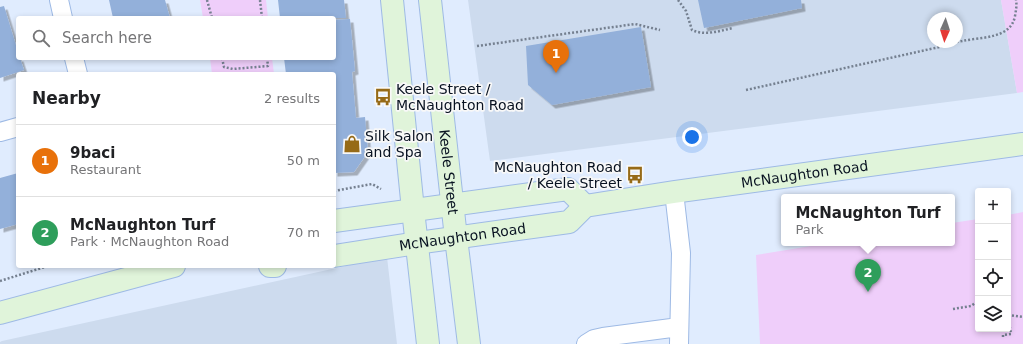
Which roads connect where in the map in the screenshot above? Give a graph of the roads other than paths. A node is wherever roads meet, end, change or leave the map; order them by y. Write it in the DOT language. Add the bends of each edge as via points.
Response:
graph roads {
  1 [pos="59,0"];
  2 [pos="392,0"];
  3 [pos="430,0"];
  4 [pos="63,16"];
  5 [pos="74,60"];
  6 [pos="78,72"];
  7 [pos="16,128"];
  8 [pos="0,132"];
  9 [pos="1023,144"];
  10 [pos="674,192"];
  11 [pos="453,204"];
  12 [pos="585,206"];
  13 [pos="413,210"];
  14 [pos="336,221"];
  15 [pos="456,238"];
  16 [pos="417,243"];
  17 [pos="336,256"];
  18 [pos="167,268"];
  19 [pos="0,313"];
  20 [pos="679,336"];
  21 [pos="428,344"];
  22 [pos="469,344"];
  23 [pos="586,344"];
  1 -- 4 [label="street"];
  2 -- 13 [label="street"];
  3 -- 11 [label="street, Keele Street"];
  5 -- 6 [label="street"];
  7 -- 8 [label="street"];
  9 -- 10 [label="street, McNaughton Road"];
  10 -- 12 [label="street, McNaughton Road"];
  10 -- 20 [label="street" via="681,252"];
  11 -- 12 [label="street" via="568,189"];
  11 -- 13 [label="street"];
  11 -- 15 [label="street, Keele Street"];
  12 -- 15 [label="street, McNaughton Road" via="569,222"];
  13 -- 14 [label="street"];
  13 -- 16 [label="street"];
  15 -- 16 [label="street, McNaughton Road"];
  15 -- 22 [label="street, Keele Street"];
  16 -- 17 [label="street, McNaughton Road"];
  16 -- 21 [label="street"];
  18 -- 19 [label="street"];
  20 -- 23 [label="street" via="603,337"];
}
